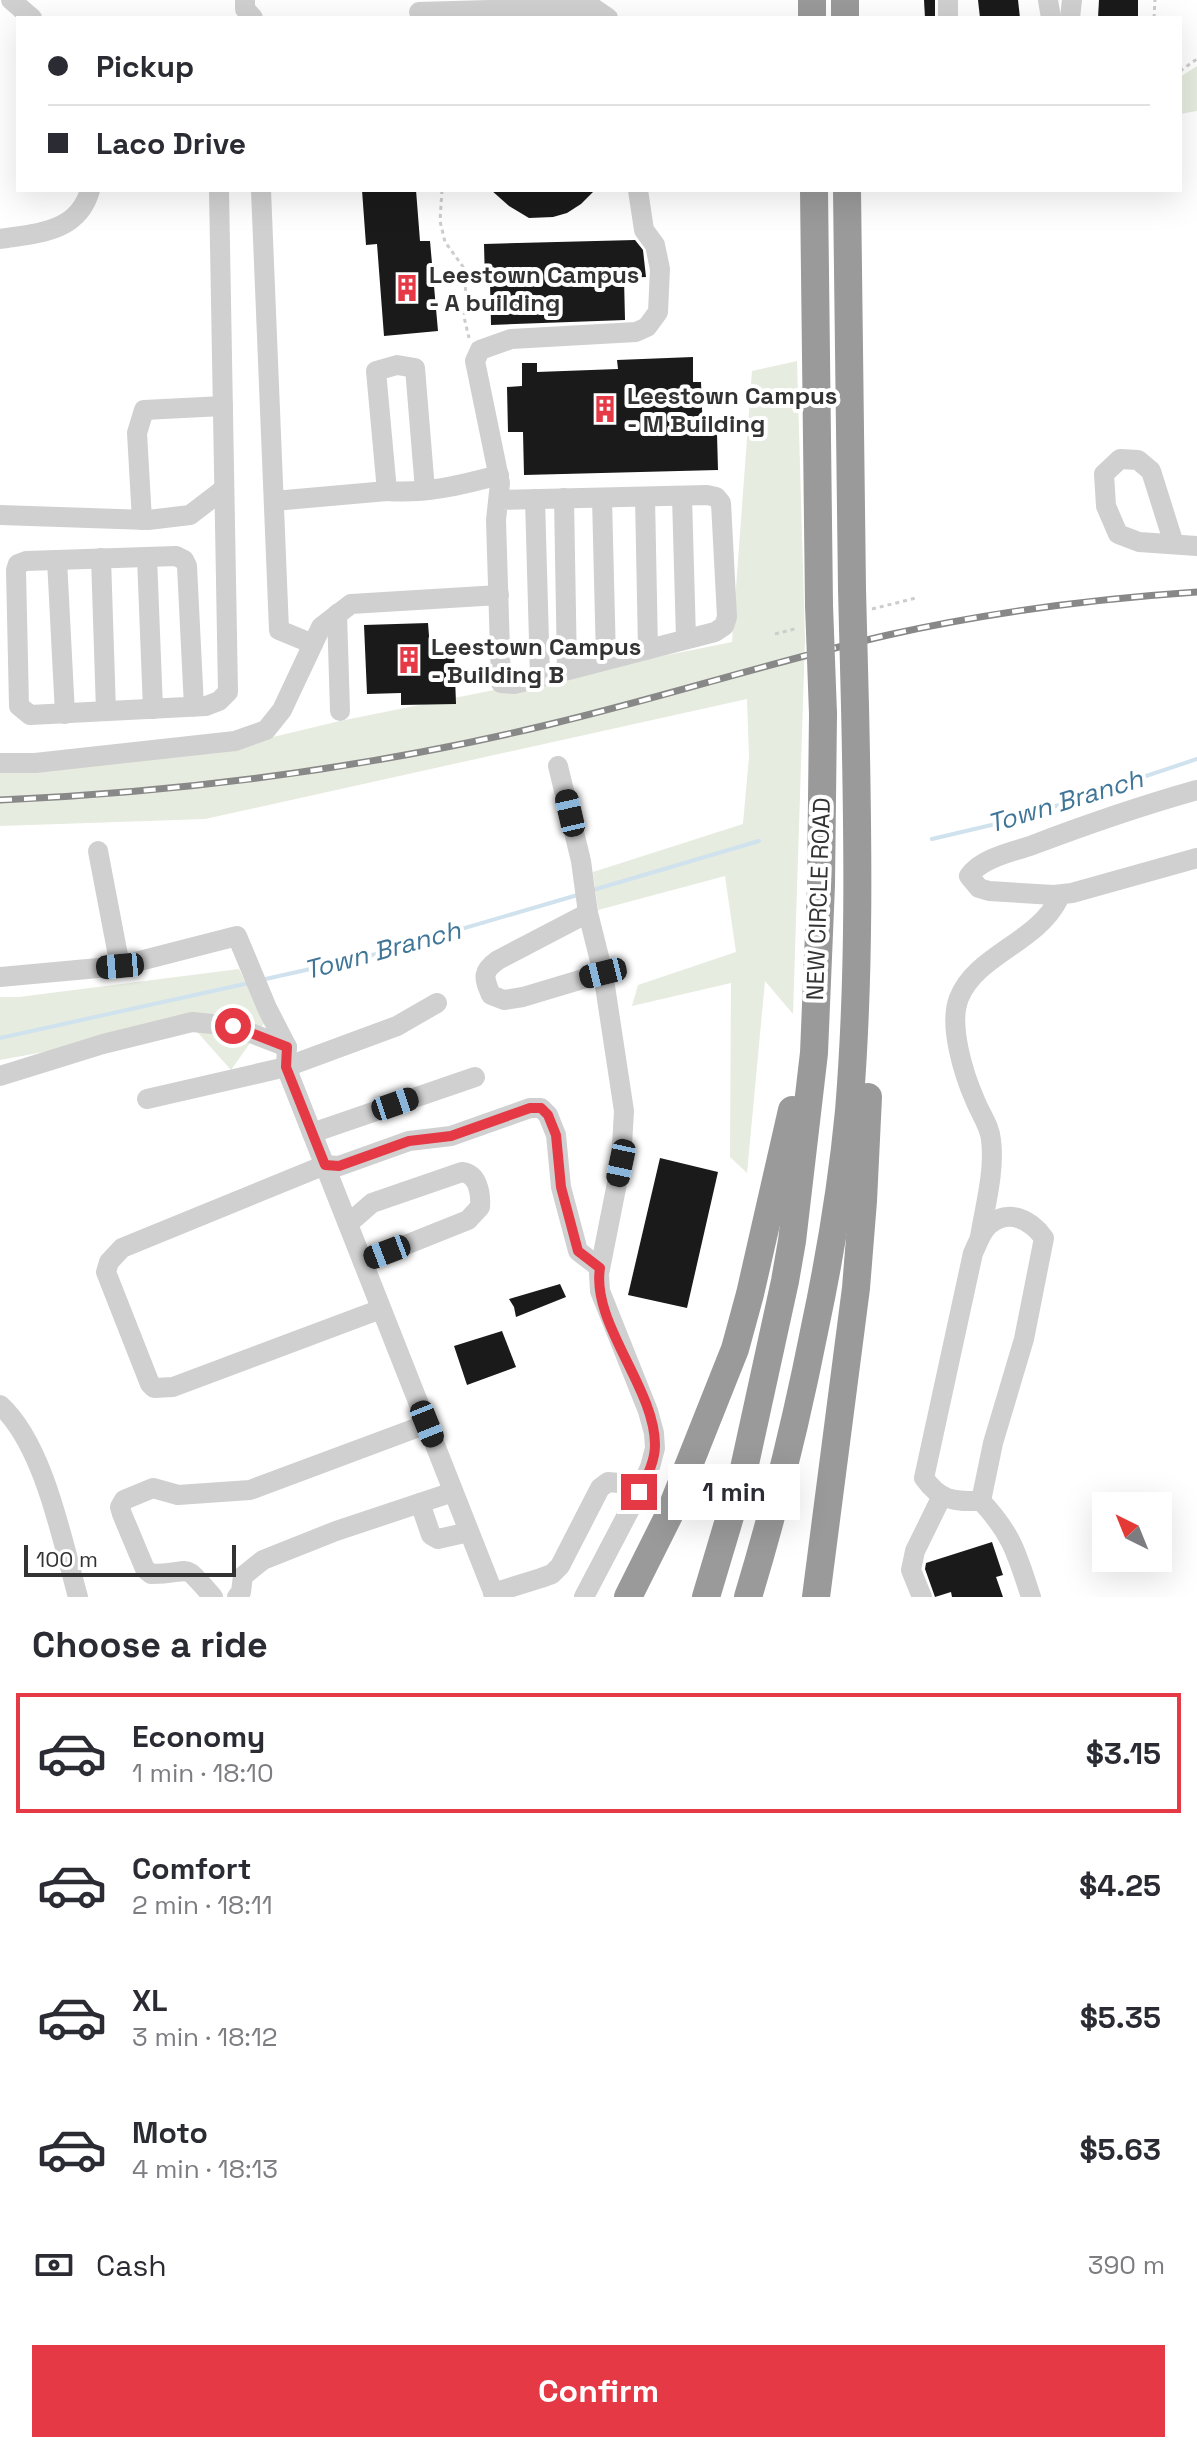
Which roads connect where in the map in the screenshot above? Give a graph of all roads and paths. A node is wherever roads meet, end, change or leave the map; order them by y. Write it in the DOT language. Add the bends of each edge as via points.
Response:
graph roads {
  1 [pos="11,0"];
  2 [pos="602,9"];
  3 [pos="419,10"];
  4 [pos="30,16"];
  5 [pos="90,192"];
  6 [pos="219,192"];
  7 [pos="261,192"];
  8 [pos="442,192"];
  9 [pos="638,192"];
  10 [pos="814,192"];
  11 [pos="847,192"];
  12 [pos="0,239"];
  13 [pos="480,350"];
  14 [pos="223,406"];
  15 [pos="499,475"];
  16 [pos="224,489"];
  17 [pos="425,490"];
  18 [pos="387,491"];
  19 [pos="682,496"];
  20 [pos="645,497"];
  21 [pos="564,498"];
  22 [pos="602,498"];
  23 [pos="535,499"];
  24 [pos="499,500"];
  25 [pos="274,501"];
  26 [pos="0,515"];
  27 [pos="142,520"];
  28 [pos="1174,544"];
  29 [pos="1197,546"];
  30 [pos="147,557"];
  31 [pos="101,558"];
  32 [pos="57,560"];
  33 [pos="499,595"];
  34 [pos="337,614"];
  35 [pos="686,639"];
  36 [pos="313,644"];
  37 [pos="648,649"];
  38 [pos="606,660"];
  39 [pos="567,670"];
  40 [pos="540,677"];
  41 [pos="194,707"];
  42 [pos="153,709"];
  43 [pos="106,711"];
  44 [pos="340,711"];
  45 [pos="65,714"];
  46 [pos="0,763"];
  47 [pos="558,766"];
  48 [pos="1197,790"];
  49 [pos="98,851"];
  50 [pos="1197,858"];
  51 [pos="1054,895"];
  52 [pos="588,906"];
  53 [pos="602,964"];
  54 [pos="120,966"];
  55 [pos="0,977"];
  56 [pos="437,1003"];
  57 [pos="855,1005"];
  58 [pos="814,1053"];
  59 [pos="286,1057"];
  60 [pos="0,1076"];
  61 [pos="475,1077"];
  62 [pos="147,1099"];
  63 [pos="312,1133"];
  64 [pos="325,1165"];
  65 [pos="348,1224"];
  66 [pos="980,1237"];
  67 [pos="363,1262"];
  68 [pos="600,1268"];
  69 [pos="381,1309"];
  70 [pos="0,1405"];
  71 [pos="427,1424"];
  72 [pos="453,1492"];
  73 [pos="639,1492"];
  74 [pos="942,1496"];
  75 [pos="981,1501"];
  76 [pos="420,1503"];
  77 [pos="469,1532"];
  78 [pos="560,1566"];
  79 [pos="588,1590"];
  80 [pos="494,1595"];
  81 [pos="78,1597"];
  82 [pos="213,1597"];
  83 [pos="237,1597"];
  84 [pos="628,1597"];
  85 [pos="706,1597"];
  86 [pos="748,1597"];
  87 [pos="816,1597"];
  88 [pos="922,1597"];
  89 [pos="1031,1597"];
  1 -- 4 [label="street"];
  2 -- 3 [label="street"];
  5 -- 12 [label="street" via="68,223 48,232"];
  6 -- 14 [label="street"];
  7 -- 25 [label="street"];
  8 -- 13 [label="path" via="445,242 464,268 464,317 469,338"];
  9 -- 13 [label="street" via="644,230 655,245 660,269 658,312 647,327 636,332 511,339"];
  10 -- 58 [label="highway, NEW CIRCLE ROAD, bridge" via="823,714"];
  11 -- 57 [label="highway, NEW CIRCLE ROAD, bridge" via="858,893"];
  13 -- 15 [label="street" via="475,361"];
  14 -- 16 [label="street"];
  14 -- 27 [label="street" via="144,410 137,433"];
  15 -- 17 [label="street"];
  15 -- 24 [label="street"];
  16 -- 27 [label="street" via="190,515"];
  16 -- 41 [label="street" via="228,692 219,701"];
  17 -- 18 [label="street"];
  17 -- 18 [label="street" via="415,368 397,365 376,371"];
  18 -- 25 [label="street"];
  19 -- 20 [label="street"];
  19 -- 35 [label="street"];
  19 -- 35 [label="street" via="707,495 721,503 727,617 715,632"];
  20 -- 22 [label="street"];
  20 -- 37 [label="street"];
  21 -- 22 [label="street"];
  21 -- 23 [label="street"];
  21 -- 39 [label="street"];
  22 -- 38 [label="street"];
  23 -- 24 [label="street"];
  23 -- 40 [label="street"];
  24 -- 33 [label="street"];
  25 -- 36 [label="street" via="279,630"];
  26 -- 27 [label="street"];
  28 -- 28 [label="street" via="1139,542 1118,534 1106,506 1104,474 1120,459 1138,460 1151,471"];
  28 -- 29 [label="street"];
  30 -- 31 [label="street"];
  30 -- 41 [label="street" via="176,556 187,566"];
  30 -- 42 [label="street"];
  31 -- 32 [label="street"];
  31 -- 43 [label="street"];
  32 -- 45 [label="street"];
  32 -- 45 [label="street" via="26,561 16,570 19,706 30,715"];
  33 -- 34 [label="street" via="351,604"];
  33 -- 40 [label="street" via="501,683"];
  34 -- 36 [label="street" via="321,627"];
  34 -- 44 [label="street"];
  35 -- 37 [label="street"];
  36 -- 46 [label="street" via="282,710 266,730 249,738"];
  37 -- 38 [label="street"];
  38 -- 39 [label="street"];
  39 -- 40 [label="street"];
  41 -- 42 [label="street"];
  42 -- 43 [label="street"];
  43 -- 45 [label="street"];
  47 -- 52 [label="street"];
  48 -- 51 [label="street" via="1097,820 992,860 969,876 989,891"];
  49 -- 54 [label="street"];
  50 -- 51 [label="street"];
  51 -- 66 [label="street" via="1058,900 1040,925 981,968 958,1000 961,1061 992,1142"];
  52 -- 53 [label="street"];
  52 -- 53 [label="street" via="488,967 484,980 491,995 504,1000"];
  53 -- 68 [label="street" via="624,1111 621,1163"];
  54 -- 55 [label="street"];
  54 -- 59 [label="street" via="237,936"];
  56 -- 59 [label="street" via="397,1026"];
  57 -- 86 [label="highway, NEW CIRCLE ROAD" via="842,1170 824,1284 795,1430"];
  57 -- 87 [label="highway" via="869,1053 863,1201"];
  58 -- 84 [label="highway" via="791,1114 735,1349 675,1502"];
  58 -- 85 [label="highway, NEW CIRCLE ROAD" via="785,1281 743,1473"];
  59 -- 60 [label="street" via="233,1026 192,1022"];
  59 -- 62 [label="street"];
  59 -- 63 [label="street"];
  61 -- 63 [label="street"];
  63 -- 64 [label="street"];
  64 -- 65 [label="street"];
  64 -- 68 [label="street" via="339,1166 409,1141 451,1136 541,1108 556,1135 561,1187 578,1251"];
  64 -- 69 [label="street" via="122,1248 106,1272 154,1388 173,1387"];
  65 -- 67 [label="street"];
  65 -- 67 [label="street" via="372,1203 448,1176 468,1172 476,1180 480,1207 468,1220"];
  66 -- 74 [label="street" via="924,1478"];
  66 -- 75 [label="street" via="1005,1216 1021,1217 1044,1238 1024,1339"];
  67 -- 69 [label="street"];
  68 -- 73 [label="street" via="600,1291 654,1433 655,1448"];
  69 -- 71 [label="street"];
  70 -- 81 [label="street" via="23,1431 37,1460"];
  71 -- 72 [label="street"];
  71 -- 82 [label="street" via="250,1490 178,1495 153,1488 124,1500 122,1514 145,1569 151,1574 183,1569 194,1573"];
  72 -- 76 [label="street"];
  72 -- 77 [label="street"];
  73 -- 78 [label="street" via="619,1483 600,1488"];
  73 -- 79 [label="street"];
  74 -- 75 [label="street"];
  74 -- 88 [label="street" via="911,1570"];
  75 -- 89 [label="street" via="1012,1542"];
  76 -- 77 [label="street" via="431,1535 438,1539"];
  76 -- 83 [label="street" via="263,1560 243,1576"];
  77 -- 80 [label="street"];
  78 -- 79 [label="street"];
  78 -- 80 [label="street" via="552,1574"];
}
